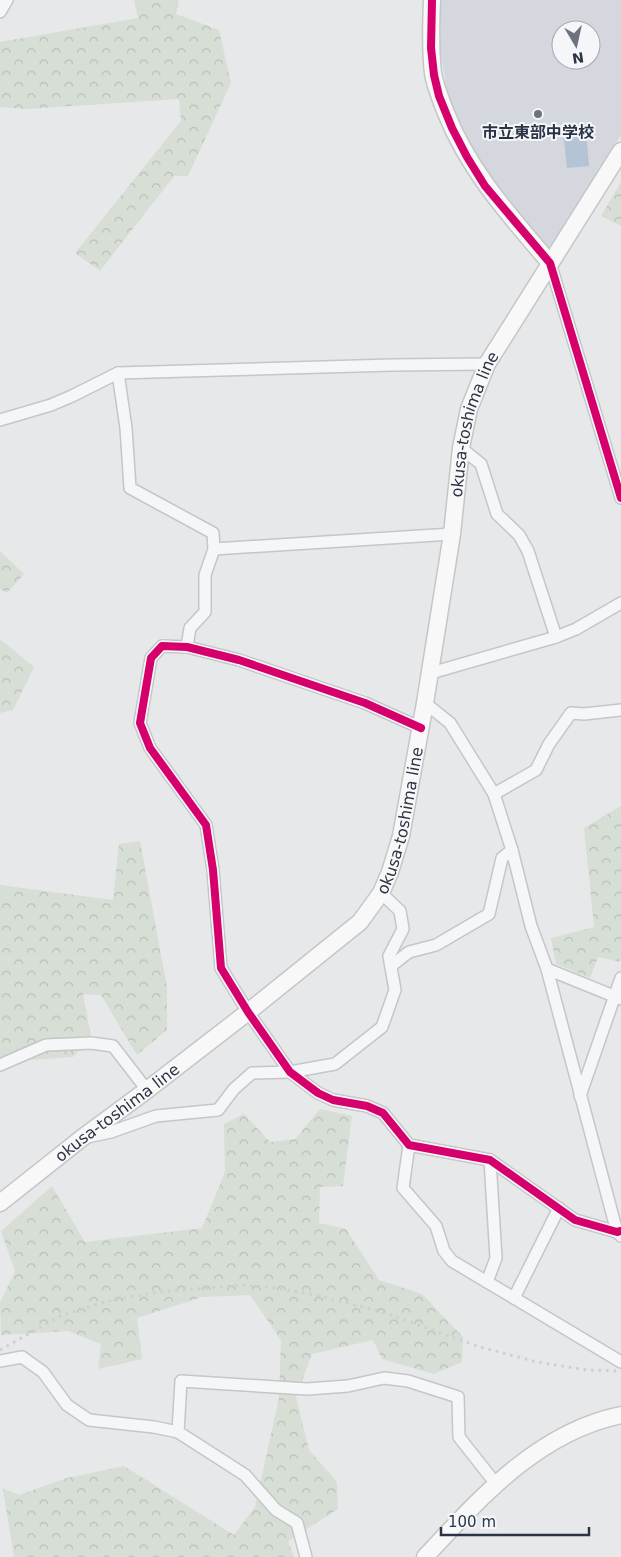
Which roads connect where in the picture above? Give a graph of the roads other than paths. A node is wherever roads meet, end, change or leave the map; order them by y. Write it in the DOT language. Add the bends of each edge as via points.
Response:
graph roads {
  1 [pos="7,0"];
  2 [pos="432,0"];
  3 [pos="0,12"];
  4 [pos="621,151"];
  5 [pos="550,263"];
  6 [pos="487,364"];
  7 [pos="118,373"];
  8 [pos="0,420"];
  9 [pos="461,448"];
  10 [pos="621,498"];
  11 [pos="452,534"];
  12 [pos="214,549"];
  13 [pos="621,602"];
  14 [pos="556,638"];
  15 [pos="187,648"];
  16 [pos="431,673"];
  17 [pos="426,703"];
  18 [pos="621,710"];
  19 [pos="421,728"];
  20 [pos="494,794"];
  21 [pos="512,850"];
  22 [pos="381,893"];
  23 [pos="391,966"];
  24 [pos="547,969"];
  25 [pos="621,978"];
  26 [pos="618,998"];
  27 [pos="248,1012"];
  28 [pos="0,1066"];
  29 [pos="290,1072"];
  30 [pos="147,1090"];
  31 [pos="580,1096"];
  32 [pos="82,1138"];
  33 [pos="409,1145"];
  34 [pos="490,1160"];
  35 [pos="0,1203"];
  36 [pos="559,1208"];
  37 [pos="620,1233"];
  38 [pos="487,1282"];
  39 [pos="514,1298"];
  40 [pos="0,1361"];
  41 [pos="621,1362"];
  42 [pos="621,1415"];
  43 [pos="178,1432"];
  44 [pos="496,1484"];
  45 [pos="306,1557"];
  46 [pos="425,1557"];
  1 -- 3 [label="street"];
  2 -- 5 [label="main road" via="434,75 452,128 485,186"];
  4 -- 5 [label="main road, okusa-toshima line"];
  5 -- 6 [label="main road, okusa-toshima line"];
  5 -- 10 [label="street"];
  6 -- 7 [label="street"];
  6 -- 9 [label="main road, okusa-toshima line" via="470,409"];
  7 -- 8 [label="street" via="50,405"];
  7 -- 12 [label="street" via="130,488 212,533"];
  9 -- 11 [label="main road, okusa-toshima line"];
  9 -- 14 [label="street" via="481,464 496,514 519,535 528,551"];
  11 -- 12 [label="street"];
  11 -- 16 [label="main road, okusa-toshima line"];
  12 -- 15 [label="street" via="205,575 205,612 190,628"];
  13 -- 14 [label="street"];
  14 -- 16 [label="street"];
  15 -- 19 [label="street" via="239,660 365,702"];
  15 -- 27 [label="street" via="162,646 151,658 140,723 150,748 206,825 221,968"];
  16 -- 17 [label="main road, okusa-toshima line"];
  17 -- 19 [label="main road, okusa-toshima line"];
  17 -- 20 [label="street" via="450,723"];
  18 -- 20 [label="street" via="571,713 549,744 536,770"];
  19 -- 22 [label="main road, okusa-toshima line" via="401,836"];
  20 -- 21 [label="street"];
  21 -- 23 [label="street" via="502,858 489,914 436,946 409,952"];
  21 -- 24 [label="street" via="531,926"];
  22 -- 23 [label="street" via="400,911 403,929 389,956"];
  22 -- 27 [label="main road, okusa-toshima line" via="360,922"];
  23 -- 29 [label="street" via="394,990 382,1027 335,1064"];
  24 -- 26 [label="street"];
  24 -- 31 [label="street"];
  25 -- 26 [label="street"];
  26 -- 31 [label="street"];
  27 -- 29 [label="street"];
  27 -- 30 [label="main road, okusa-toshima line"];
  28 -- 30 [label="street" via="46,1045 91,1043 113,1046"];
  29 -- 32 [label="street" via="252,1073 218,1110 156,1116 111,1132"];
  29 -- 33 [label="street" via="333,1100 383,1112"];
  30 -- 32 [label="main road, okusa-toshima line"];
  31 -- 37 [label="street"];
  32 -- 35 [label="main road, okusa-toshima line"];
  33 -- 34 [label="street"];
  33 -- 38 [label="street" via="403,1188 436,1226 444,1251 452,1261"];
  34 -- 36 [label="street"];
  34 -- 38 [label="street" via="496,1258"];
  36 -- 37 [label="street" via="575,1220"];
  36 -- 39 [label="street"];
  38 -- 39 [label="street"];
  39 -- 41 [label="street"];
  40 -- 43 [label="street" via="22,1357 43,1372 67,1405 89,1420"];
  42 -- 44 [label="main road" via="575,1430 545,1446"];
  43 -- 44 [label="street" via="181,1381 307,1389 348,1386 384,1378 408,1381 458,1397 459,1437"];
  43 -- 45 [label="street" via="245,1475 276,1510 297,1524"];
  44 -- 46 [label="main road"];
}
